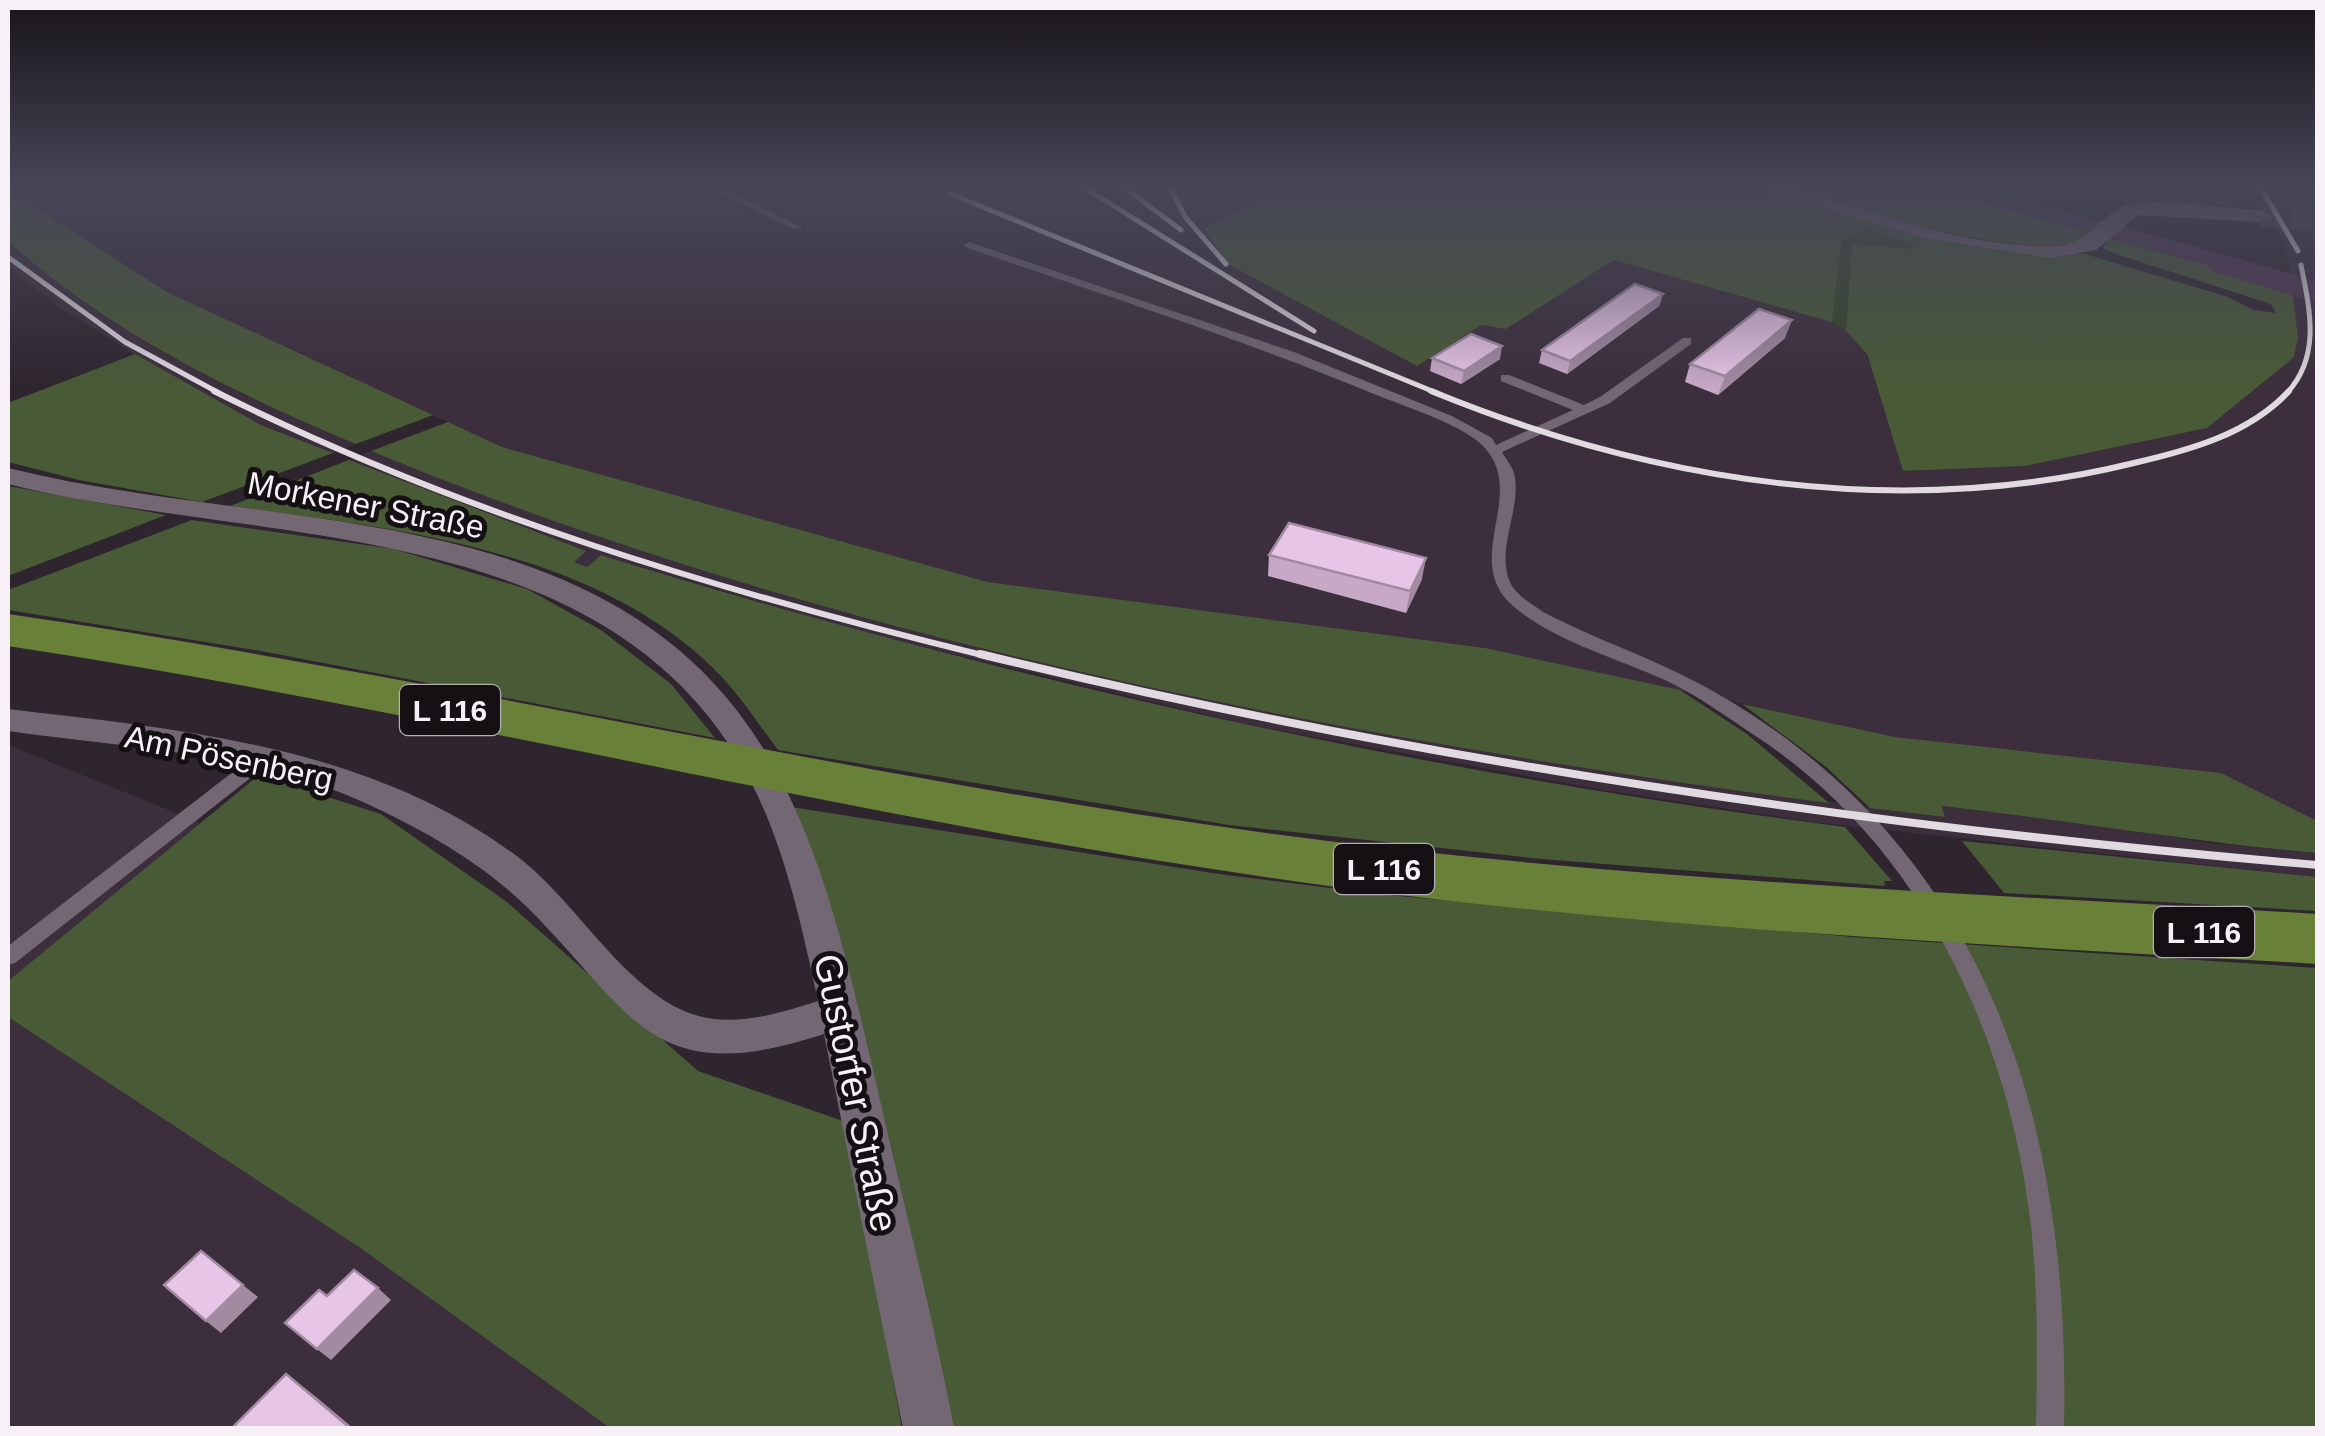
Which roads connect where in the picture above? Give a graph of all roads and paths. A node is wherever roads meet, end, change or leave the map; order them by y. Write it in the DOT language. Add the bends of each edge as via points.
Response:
graph roads {
  1 [pos="998,255"];
  2 [pos="1687,342"];
  3 [pos="1505,378"];
  4 [pos="1585,410"];
  5 [pos="1496,450"];
  6 [pos="8,476"];
  7 [pos="8,630"];
  8 [pos="8,720"];
  9 [pos="262,758"];
  10 [pos="759,766"];
  11 [pos="2313,939"];
  12 [pos="8,957"];
  13 [pos="840,1012"];
  14 [pos="929,1428"];
  15 [pos="2050,1428"];
  1 -- 5 [label="lane" via="1302,360 1463,426"];
  2 -- 4 [label="lane"];
  3 -- 4 [label="lane"];
  4 -- 5 [label="lane"];
  5 -- 15 [label="lane" via="1509,481 1500,570 1510,595 1536,615 1690,686 1796,756 1896,854 1967,956 2004,1042 2035,1171 2050,1283"];
  6 -- 10 [label="street, Morkener Straße" via="387,538 522,574 584,603 665,656 718,710"];
  7 -- 11 [label="main road, L 116" via="919,800 1323,862 1852,911"];
  8 -- 9 [label="street, Am Pösenberg"];
  9 -- 12 [label="lane"];
  9 -- 13 [label="street, Am Pösenberg" via="366,789 478,849 542,899 633,1002 663,1020 734,1038"];
  10 -- 13 [label="street, Gustorfer Straße" via="806,883"];
  13 -- 14 [label="street, Gustorfer Straße"];
}
